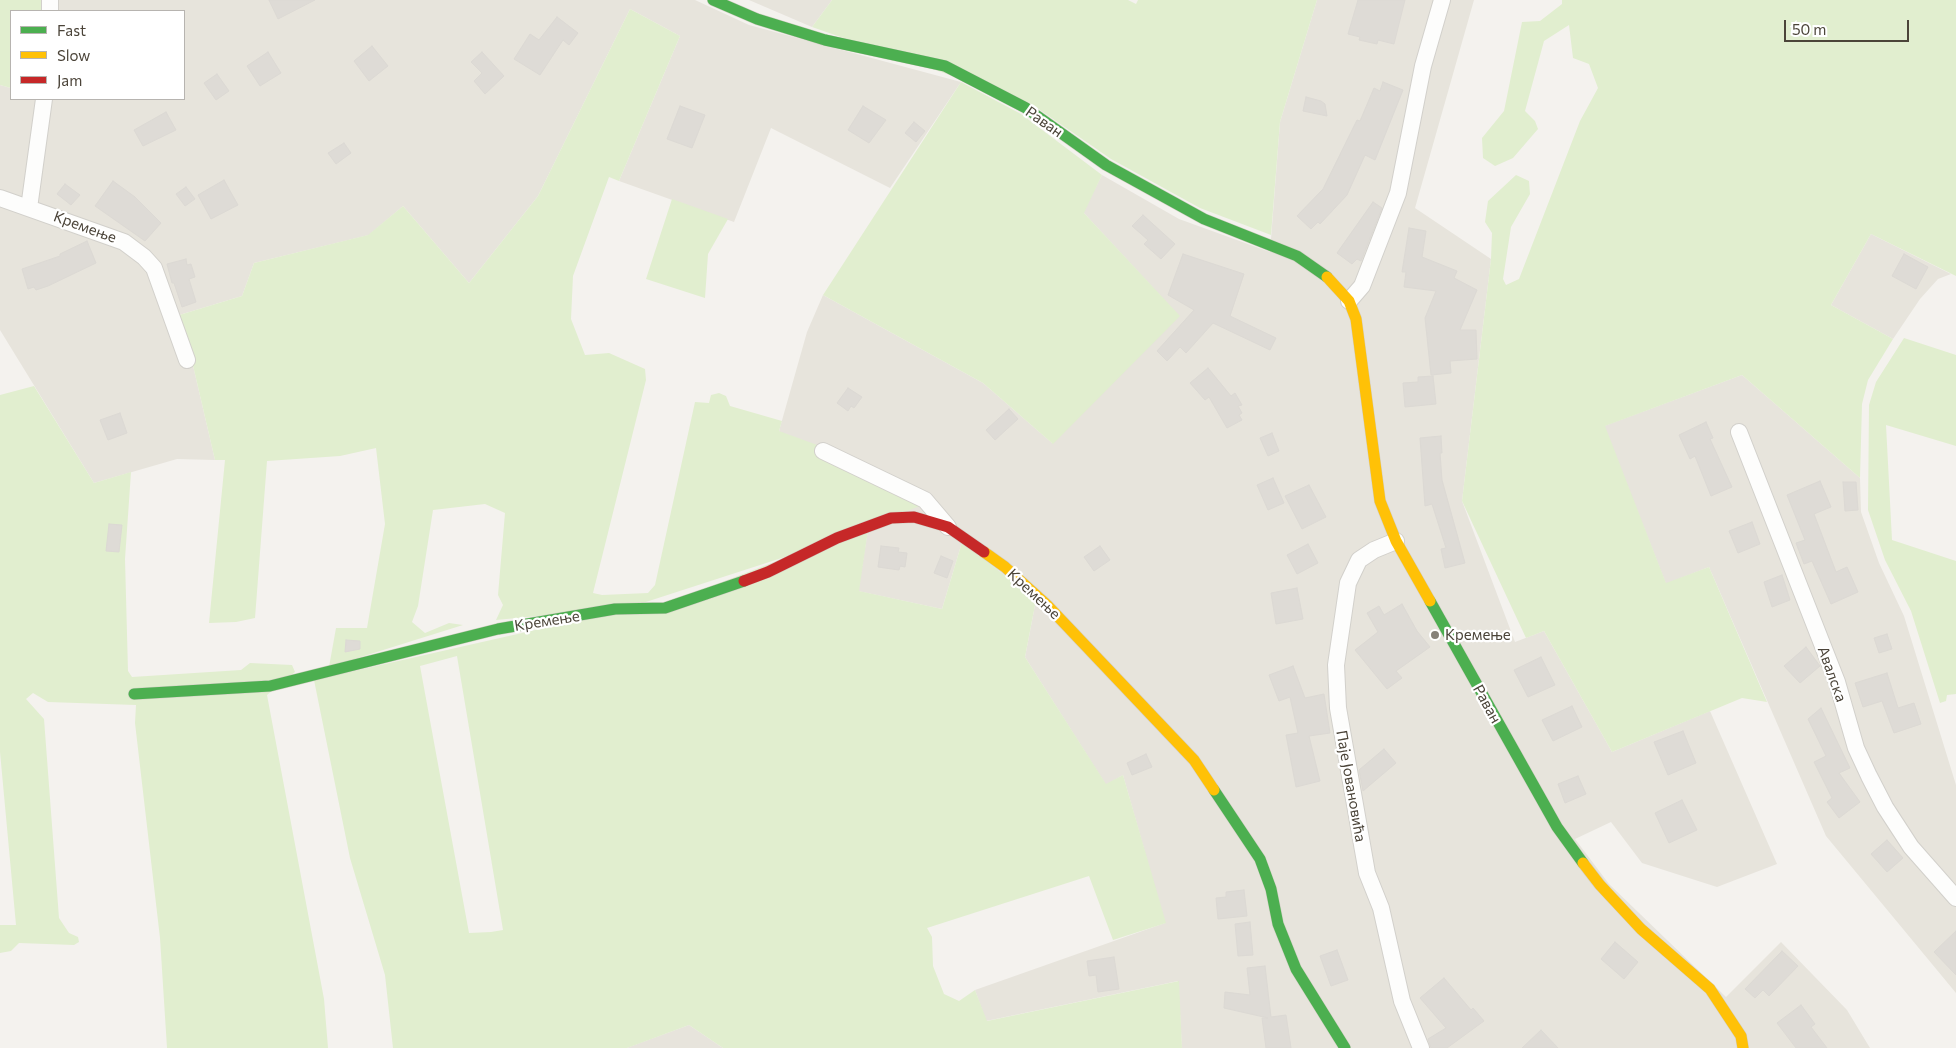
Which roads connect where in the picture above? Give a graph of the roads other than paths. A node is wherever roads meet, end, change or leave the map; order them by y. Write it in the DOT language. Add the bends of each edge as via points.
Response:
graph roads {
  1 [pos="712,0"];
  2 [pos="1442,0"];
  3 [pos="44,100"];
  4 [pos="0,198"];
  5 [pos="29,208"];
  6 [pos="1349,300"];
  7 [pos="187,360"];
  8 [pos="1739,432"];
  9 [pos="823,451"];
  10 [pos="948,527"];
  11 [pos="1396,541"];
  12 [pos="134,694"];
  13 [pos="1956,898"];
  14 [pos="1345,1048"];
  15 [pos="1422,1048"];
  16 [pos="1743,1048"];
  1 -- 6 [label="street, Раван" via="757,19 825,40 945,66 1026,108 1106,165 1204,219 1262,240 1303,260 1329,279"];
  2 -- 6 [label="street" via="1422,66 1398,193 1362,286"];
  3 -- 5 [label="street"];
  4 -- 5 [label="street, Кремење"];
  5 -- 7 [label="street, Кремење" via="124,242 144,257 154,268"];
  6 -- 11 [label="street, Раван" via="1359,336 1380,501"];
  8 -- 13 [label="street, Авалска" via="1837,682 1856,748 1869,776 1911,847"];
  9 -- 10 [label="street, Кремење" via="925,500"];
  10 -- 12 [label="street, Кремење" via="914,517 891,518 837,538 768,572 665,608 615,609 498,629 270,686"];
  10 -- 14 [label="street, Кремење" via="1005,568 1047,605 1194,760 1260,859 1271,889 1278,924 1296,970"];
  11 -- 15 [label="street, Паје Јовановића" via="1359,560 1348,583 1336,665 1338,708 1367,873 1380,908 1402,1000"];
  11 -- 16 [label="street, Раван" via="1557,827 1600,885 1640,929 1710,989 1741,1036"];
}
